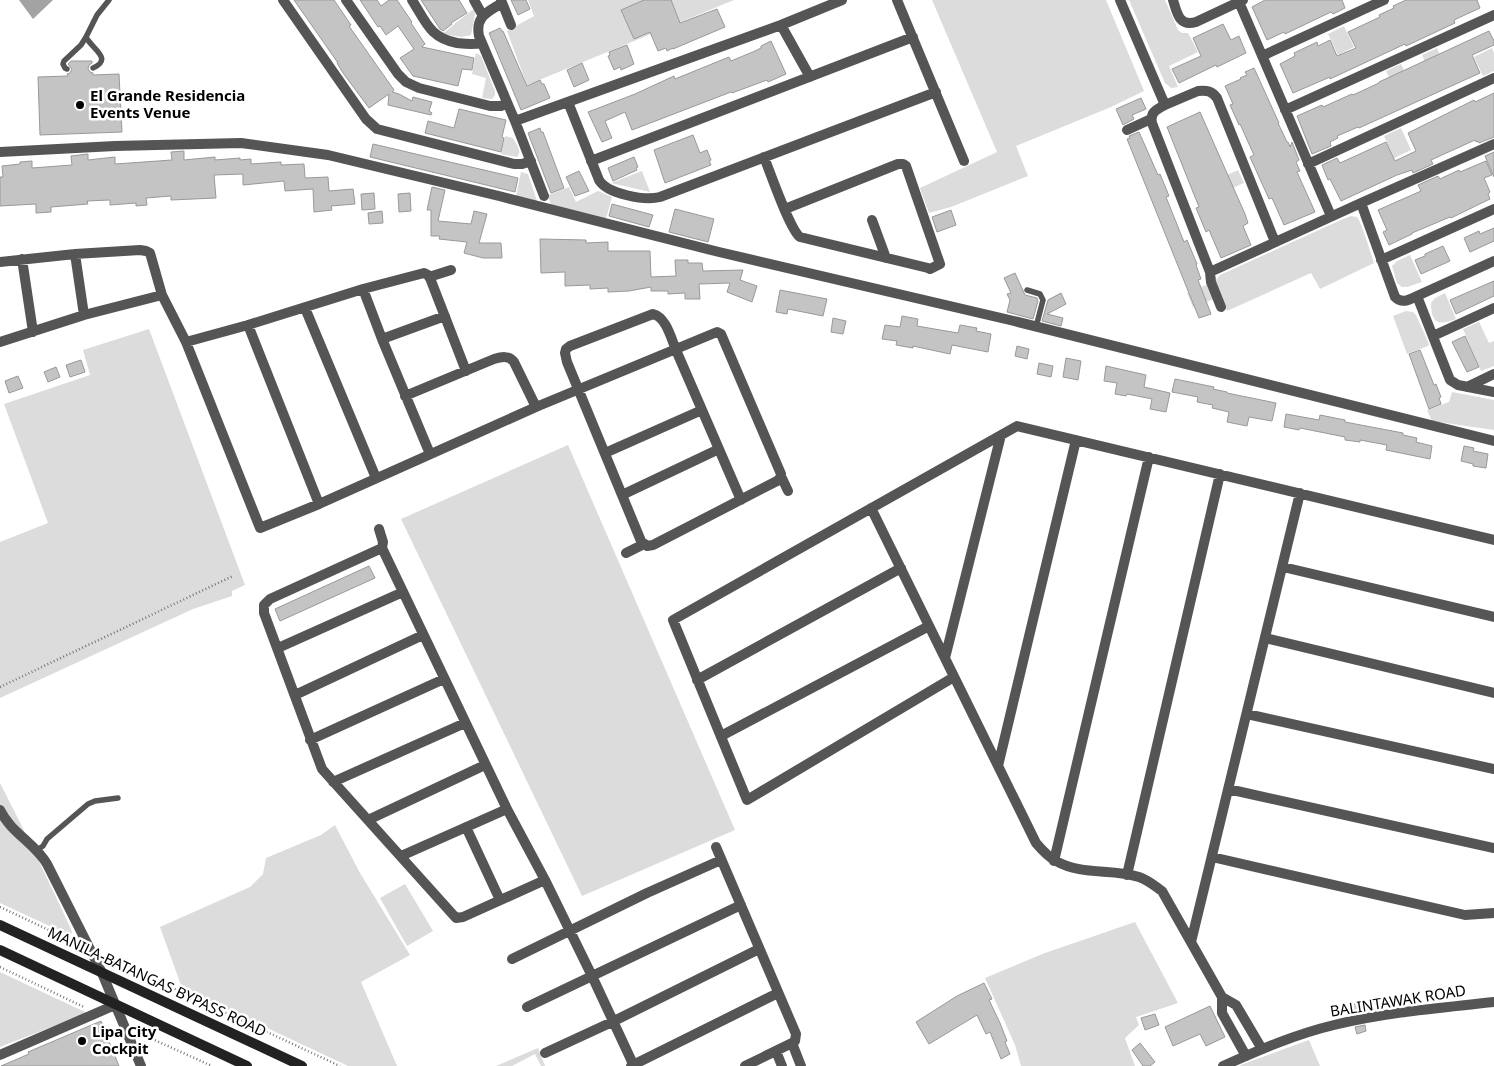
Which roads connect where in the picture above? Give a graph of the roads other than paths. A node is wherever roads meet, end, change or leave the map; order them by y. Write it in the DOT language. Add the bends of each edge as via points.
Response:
graph roads {
  1 [pos="109,0"];
  2 [pos="283,0"];
  3 [pos="346,0"];
  4 [pos="412,0"];
  5 [pos="474,0"];
  6 [pos="842,0"];
  7 [pos="897,0"];
  8 [pos="1120,0"];
  9 [pos="1173,0"];
  10 [pos="1384,0"];
  11 [pos="1241,1"];
  12 [pos="502,2"];
  13 [pos="1494,15"];
  14 [pos="483,16"];
  15 [pos="511,25"];
  16 [pos="781,25"];
  17 [pos="86,37"];
  18 [pos="913,37"];
  19 [pos="481,42"];
  20 [pos="1262,56"];
  21 [pos="92,68"];
  22 [pos="67,69"];
  23 [pos="810,76"];
  24 [pos="1494,78"];
  25 [pos="936,92"];
  26 [pos="568,102"];
  27 [pos="507,103"];
  28 [pos="1165,105"];
  29 [pos="1285,110"];
  30 [pos="1151,119"];
  31 [pos="515,121"];
  32 [pos="1127,130"];
  33 [pos="1494,144"];
  34 [pos="0,152"];
  35 [pos="764,157"];
  36 [pos="531,161"];
  37 [pos="591,161"];
  38 [pos="964,161"];
  39 [pos="1308,164"];
  40 [pos="544,196"];
  41 [pos="1361,202"];
  42 [pos="785,209"];
  43 [pos="1494,209"];
  44 [pos="1331,216"];
  45 [pos="872,220"];
  46 [pos="1275,242"];
  47 [pos="75,254"];
  48 [pos="886,258"];
  49 [pos="22,259"];
  50 [pos="1381,260"];
  51 [pos="1494,261"];
  52 [pos="0,262"];
  53 [pos="452,270"];
  54 [pos="1210,272"];
  55 [pos="429,277"];
  56 [pos="363,289"];
  57 [pos="1027,290"];
  58 [pos="162,294"];
  59 [pos="1418,296"];
  60 [pos="1221,307"];
  61 [pos="305,308"];
  62 [pos="1494,308"];
  63 [pos="84,314"];
  64 [pos="444,316"];
  65 [pos="248,325"];
  66 [pos="1036,327"];
  67 [pos="33,332"];
  68 [pos="1434,336"];
  69 [pos="382,339"];
  70 [pos="0,342"];
  71 [pos="186,342"];
  72 [pos="676,350"];
  73 [pos="466,371"];
  74 [pos="1494,374"];
  75 [pos="1467,387"];
  76 [pos="579,390"];
  77 [pos="1494,392"];
  78 [pos="405,396"];
  79 [pos="536,407"];
  80 [pos="702,410"];
  81 [pos="1001,435"];
  82 [pos="1076,440"];
  83 [pos="1494,441"];
  84 [pos="719,449"];
  85 [pos="605,453"];
  86 [pos="430,454"];
  87 [pos="1149,457"];
  88 [pos="1220,474"];
  89 [pos="781,476"];
  90 [pos="376,478"];
  91 [pos="788,491"];
  92 [pos="1300,493"];
  93 [pos="622,494"];
  94 [pos="741,500"];
  95 [pos="319,504"];
  96 [pos="871,508"];
  97 [pos="379,529"];
  98 [pos="1494,540"];
  99 [pos="644,544"];
  100 [pos="382,548"];
  101 [pos="626,553"];
  102 [pos="1283,567"];
  103 [pos="901,568"];
  104 [pos="403,592"];
  105 [pos="1494,616"];
  106 [pos="929,626"];
  107 [pos="423,635"];
  108 [pos="1265,638"];
  109 [pos="278,648"];
  110 [pos="945,658"];
  111 [pos="954,677"];
  112 [pos="444,679"];
  113 [pos="697,680"];
  114 [pos="1494,693"];
  115 [pos="295,694"];
  116 [pos="1247,714"];
  117 [pos="465,723"];
  118 [pos="721,736"];
  119 [pos="310,740"];
  120 [pos="486,765"];
  121 [pos="998,766"];
  122 [pos="1494,769"];
  123 [pos="333,782"];
  124 [pos="1228,789"];
  125 [pos="118,798"];
  126 [pos="507,809"];
  127 [pos="0,810"];
  128 [pos="368,820"];
  129 [pos="466,827"];
  130 [pos="716,847"];
  131 [pos="1494,848"];
  132 [pos="37,850"];
  133 [pos="401,856"];
  134 [pos="1212,857"];
  135 [pos="721,860"];
  136 [pos="1054,861"];
  137 [pos="1127,874"];
  138 [pos="545,880"];
  139 [pos="500,900"];
  140 [pos="740,905"];
  141 [pos="1494,913"];
  142 [pos="0,925"];
  143 [pos="569,931"];
  144 [pos="1191,942"];
  145 [pos="759,949"];
  146 [pos="0,950"];
  147 [pos="512,959"];
  148 [pos="102,973"];
  149 [pos="592,976"];
  150 [pos="778,993"];
  151 [pos="1222,997"];
  152 [pos="1494,1002"];
  153 [pos="115,1005"];
  154 [pos="527,1007"];
  155 [pos="612,1022"];
  156 [pos="792,1043"];
  157 [pos="1262,1049"];
  158 [pos="776,1051"];
  159 [pos="544,1053"];
  160 [pos="0,1055"];
  161 [pos="1246,1056"];
  162 [pos="141,1066"];
  163 [pos="246,1066"];
  164 [pos="302,1066"];
  165 [pos="633,1066"];
  166 [pos="745,1066"];
  167 [pos="782,1066"];
  168 [pos="801,1066"];
  169 [pos="1223,1066"];
  1 -- 17 [label="lane"];
  2 -- 36 [label="street" via="377,130 514,164"];
  3 -- 27 [label="street" via="398,74 410,84 490,106"];
  4 -- 19 [label="street" via="440,38 469,45"];
  5 -- 14 [label="street"];
  6 -- 16 [label="street"];
  7 -- 18 [label="street"];
  8 -- 28 [label="street"];
  9 -- 11 [label="street" via="1179,17 1189,24"];
  10 -- 20 [label="street"];
  11 -- 20 [label="street"];
  12 -- 14 [label="street"];
  12 -- 15 [label="street"];
  13 -- 29 [label="street"];
  14 -- 19 [label="street" via="478,26"];
  16 -- 23 [label="street"];
  16 -- 26 [label="street"];
  17 -- 21 [label="lane" via="102,59"];
  17 -- 22 [label="lane" via="64,61"];
  18 -- 23 [label="street"];
  18 -- 25 [label="street"];
  19 -- 27 [label="street"];
  20 -- 29 [label="street"];
  23 -- 37 [label="street"];
  24 -- 39 [label="street"];
  25 -- 35 [label="street"];
  25 -- 38 [label="street"];
  26 -- 31 [label="street"];
  26 -- 37 [label="street"];
  27 -- 31 [label="street"];
  28 -- 30 [label="street" via="1154,111"];
  28 -- 46 [label="street" via="1198,91 1214,94"];
  29 -- 39 [label="street"];
  30 -- 32 [label="street"];
  30 -- 54 [label="street"];
  31 -- 36 [label="street"];
  33 -- 41 [label="street"];
  34 -- 66 [label="street" via="241,142 304,151 345,158"];
  35 -- 37 [label="street" via="649,199 605,187"];
  35 -- 42 [label="street"];
  36 -- 40 [label="street"];
  39 -- 44 [label="street"];
  41 -- 44 [label="street"];
  41 -- 50 [label="street"];
  42 -- 48 [label="street" via="800,236"];
  42 -- 48 [label="street" via="906,162 940,263 928,268"];
  43 -- 50 [label="street"];
  44 -- 46 [label="street"];
  45 -- 48 [label="street"];
  46 -- 54 [label="street"];
  47 -- 49 [label="street"];
  47 -- 58 [label="street" via="148,252"];
  47 -- 63 [label="street"];
  49 -- 52 [label="street"];
  49 -- 67 [label="street"];
  50 -- 59 [label="street" via="1397,299 1406,301"];
  51 -- 59 [label="street"];
  53 -- 55 [label="street"];
  54 -- 60 [label="street"];
  55 -- 56 [label="street" via="418,274"];
  55 -- 64 [label="street"];
  56 -- 61 [label="street"];
  56 -- 69 [label="street"];
  57 -- 66 [label="lane" via="1040,294 1043,300"];
  58 -- 63 [label="street"];
  58 -- 71 [label="street"];
  59 -- 68 [label="street"];
  61 -- 65 [label="street"];
  61 -- 90 [label="street"];
  62 -- 68 [label="street"];
  63 -- 67 [label="street"];
  64 -- 69 [label="street"];
  64 -- 73 [label="street"];
  65 -- 71 [label="street"];
  65 -- 95 [label="street"];
  66 -- 83 [label="street"];
  67 -- 70 [label="street"];
  68 -- 75 [label="street" via="1448,377 1454,383"];
  69 -- 78 [label="street"];
  71 -- 95 [label="street" via="260,528"];
  72 -- 76 [label="street"];
  72 -- 76 [label="street" via="662,319 653,314 570,346 566,349 566,358"];
  72 -- 80 [label="street"];
  72 -- 89 [label="street" via="717,332 721,334"];
  73 -- 78 [label="street"];
  73 -- 79 [label="street" via="494,359 509,358"];
  74 -- 75 [label="street"];
  75 -- 77 [label="street"];
  76 -- 79 [label="street"];
  76 -- 85 [label="street"];
  78 -- 86 [label="street"];
  79 -- 86 [label="street"];
  80 -- 84 [label="street"];
  80 -- 85 [label="street"];
  81 -- 82 [label="street" via="1017,426"];
  81 -- 96 [label="street"];
  81 -- 110 [label="street"];
  82 -- 87 [label="street"];
  82 -- 121 [label="street"];
  84 -- 93 [label="street"];
  84 -- 94 [label="street"];
  85 -- 93 [label="street"];
  86 -- 90 [label="street"];
  87 -- 88 [label="street"];
  87 -- 136 [label="street"];
  88 -- 92 [label="street"];
  88 -- 137 [label="street"];
  89 -- 91 [label="street"];
  89 -- 94 [label="street" via="780,480"];
  90 -- 95 [label="street"];
  92 -- 98 [label="street"];
  92 -- 102 [label="street"];
  93 -- 99 [label="street"];
  94 -- 99 [label="street" via="654,545"];
  96 -- 103 [label="street"];
  96 -- 113 [label="street" via="673,620"];
  97 -- 100 [label="street"];
  99 -- 101 [label="street"];
  100 -- 104 [label="street"];
  100 -- 109 [label="street" via="266,602 264,613"];
  102 -- 105 [label="street"];
  102 -- 108 [label="street"];
  103 -- 106 [label="street"];
  103 -- 113 [label="street"];
  104 -- 107 [label="street"];
  104 -- 109 [label="street"];
  106 -- 110 [label="street"];
  106 -- 118 [label="street"];
  107 -- 112 [label="street"];
  107 -- 115 [label="street"];
  108 -- 114 [label="street"];
  108 -- 116 [label="street"];
  109 -- 115 [label="street"];
  110 -- 111 [label="street"];
  111 -- 118 [label="street" via="747,800"];
  111 -- 121 [label="street"];
  112 -- 117 [label="street"];
  112 -- 119 [label="street"];
  113 -- 118 [label="street"];
  115 -- 119 [label="street"];
  116 -- 122 [label="street"];
  116 -- 124 [label="street"];
  117 -- 120 [label="street"];
  117 -- 123 [label="street"];
  119 -- 123 [label="street" via="322,769"];
  120 -- 126 [label="street"];
  120 -- 128 [label="street"];
  121 -- 136 [label="street" via="1036,843"];
  123 -- 128 [label="street"];
  124 -- 131 [label="street"];
  124 -- 134 [label="street"];
  125 -- 132 [label="lane" via="91,802"];
  126 -- 129 [label="street"];
  126 -- 138 [label="street"];
  127 -- 132 [label="street" via="11,828"];
  128 -- 133 [label="street"];
  129 -- 133 [label="street"];
  129 -- 139 [label="street"];
  130 -- 135 [label="street"];
  132 -- 148 [label="street"];
  133 -- 139 [label="street" via="456,918"];
  134 -- 141 [label="street" via="1466,915"];
  134 -- 144 [label="street"];
  135 -- 140 [label="street"];
  135 -- 143 [label="street"];
  136 -- 137 [label="street" via="1083,870"];
  137 -- 144 [label="street" via="1140,877 1162,891"];
  138 -- 139 [label="street"];
  138 -- 143 [label="street"];
  140 -- 145 [label="street"];
  140 -- 149 [label="street"];
  142 -- 148 [label="main road, MANILA-BATANGAS BYPASS ROAD"];
  143 -- 147 [label="street"];
  143 -- 149 [label="street"];
  144 -- 151 [label="street"];
  145 -- 150 [label="street"];
  145 -- 155 [label="street"];
  146 -- 153 [label="main road"];
  148 -- 153 [label="street"];
  148 -- 164 [label="main road, MANILA-BATANGAS BYPASS ROAD"];
  149 -- 154 [label="street"];
  149 -- 155 [label="street"];
  150 -- 156 [label="street" via="796,1034"];
  150 -- 165 [label="street"];
  151 -- 157 [label="street" via="1236,1005"];
  151 -- 161 [label="street" via="1222,1014"];
  152 -- 157 [label="street, BALINTAWAK ROAD" via="1347,1022"];
  153 -- 160 [label="street"];
  153 -- 162 [label="street"];
  153 -- 163 [label="main road"];
  155 -- 159 [label="street"];
  155 -- 165 [label="street"];
  156 -- 158 [label="street"];
  156 -- 168 [label="street"];
  157 -- 161 [label="street, BALINTAWAK ROAD"];
  158 -- 166 [label="street"];
  158 -- 167 [label="street"];
  161 -- 169 [label="street, BALINTAWAK ROAD"];
}
